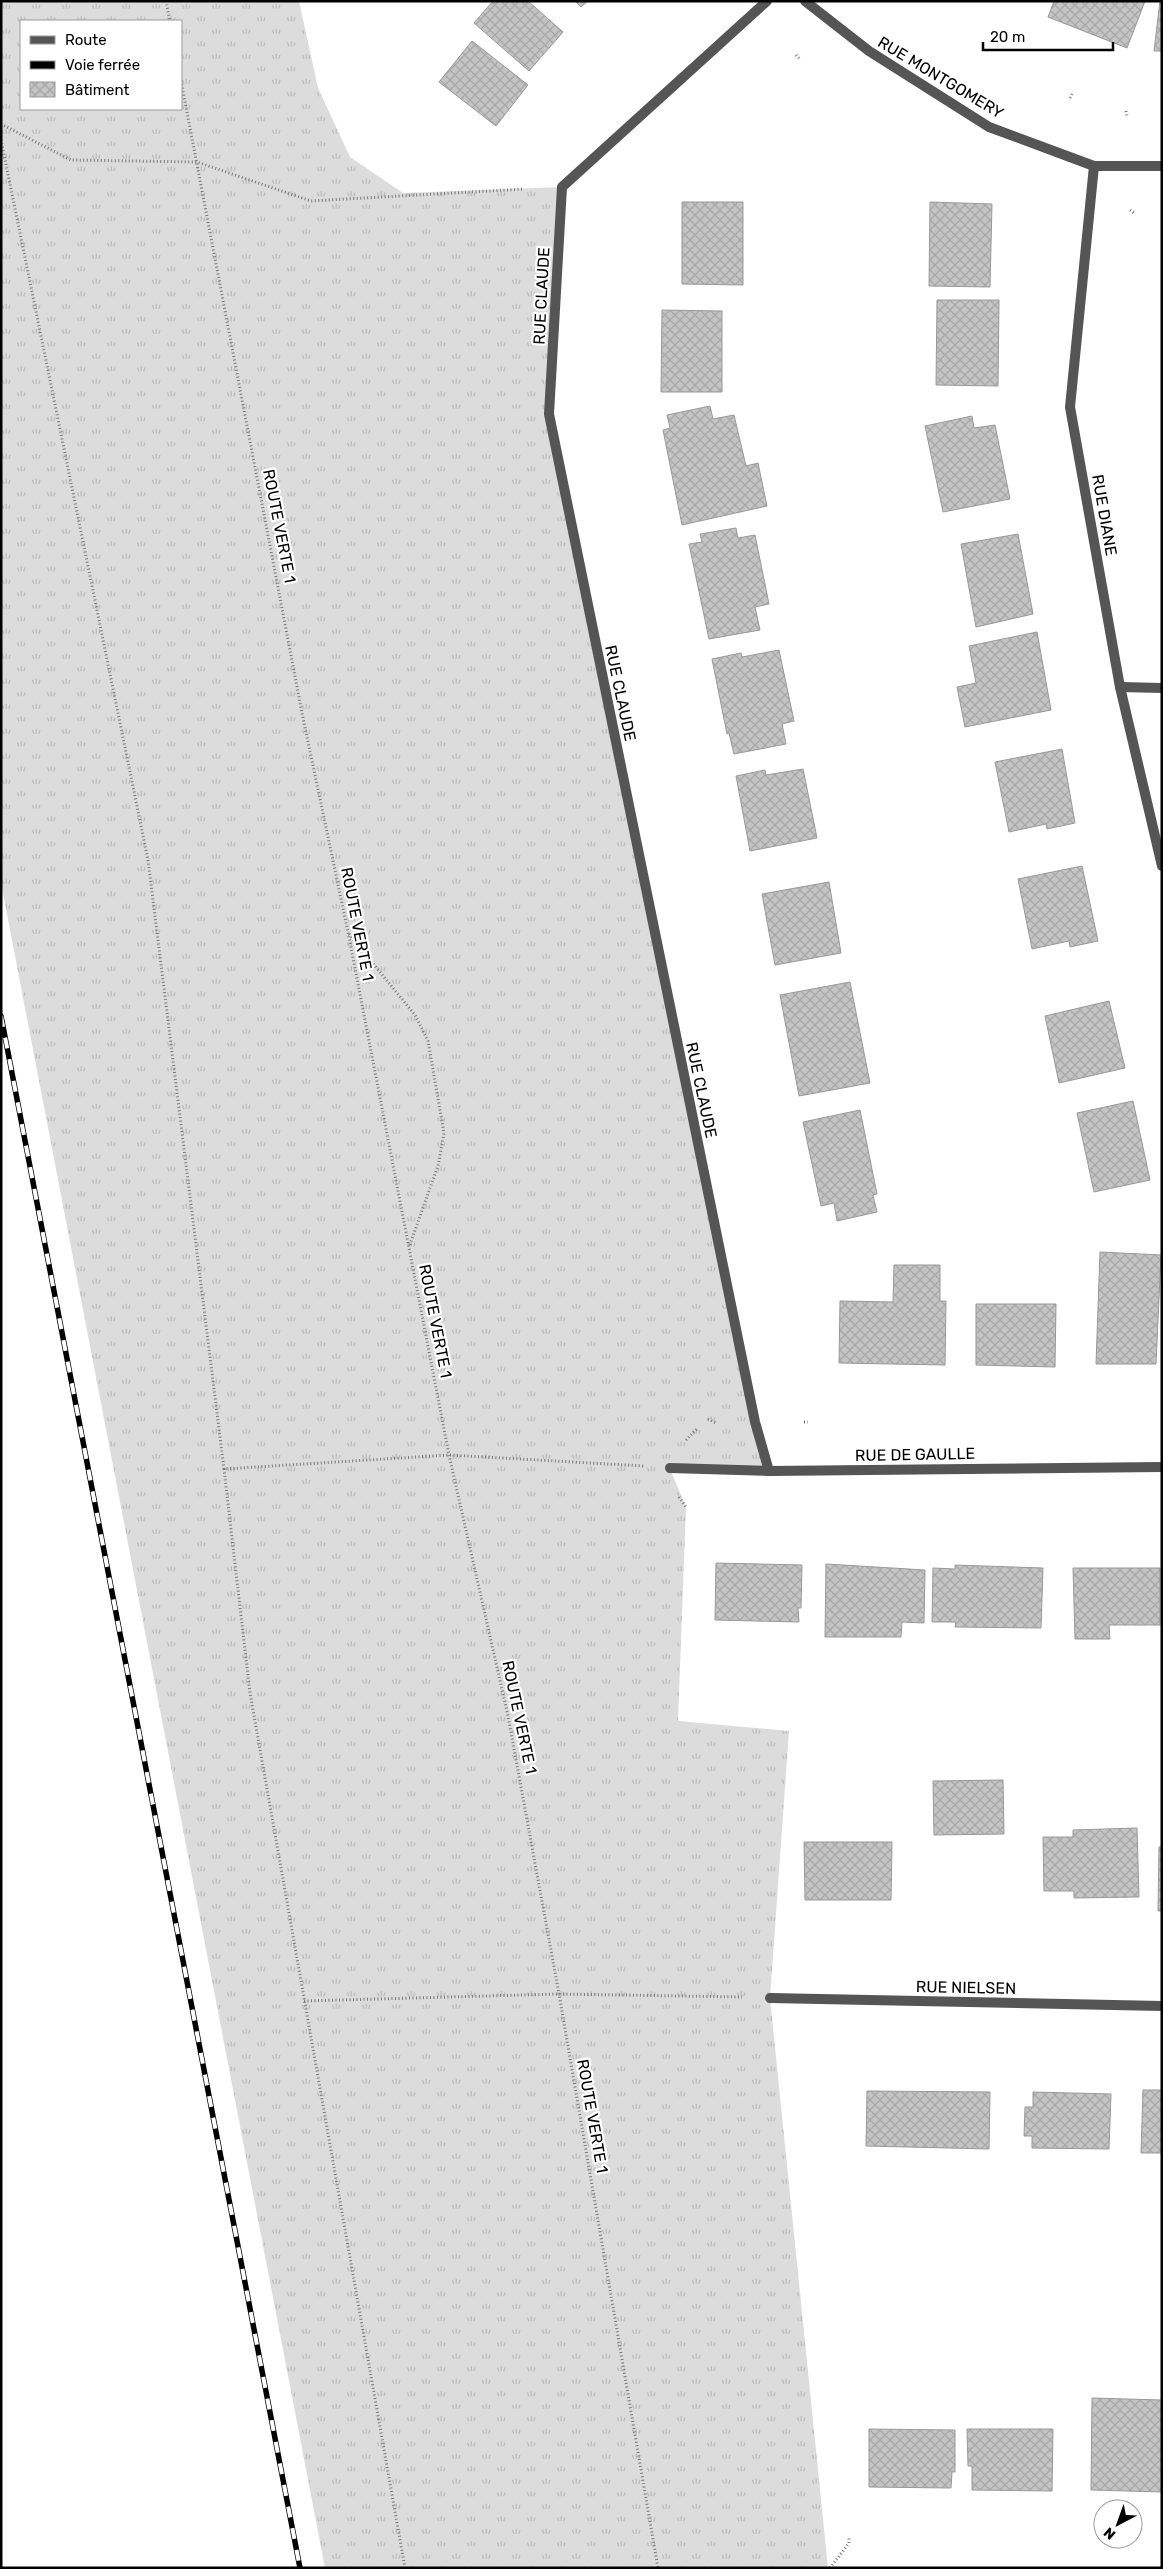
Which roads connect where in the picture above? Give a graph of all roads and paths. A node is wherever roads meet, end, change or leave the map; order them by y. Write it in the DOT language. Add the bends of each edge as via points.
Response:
graph roads {
  1 [pos="166,1"];
  2 [pos="768,1"];
  3 [pos="805,1"];
  4 [pos="170,20"];
  5 [pos="796,55"];
  6 [pos="801,60"];
  7 [pos="182,86"];
  8 [pos="1,124"];
  9 [pos="1,140"];
  10 [pos="197,162"];
  11 [pos="1094,166"];
  12 [pos="1162,166"];
  13 [pos="524,189"];
  14 [pos="1130,210"];
  15 [pos="1135,214"];
  16 [pos="1120,687"];
  17 [pos="1162,688"];
  18 [pos="1162,866"];
  19 [pos="348,932"];
  20 [pos="409,1247"];
  21 [pos="708,1419"];
  22 [pos="716,1423"];
  23 [pos="449,1455"];
  24 [pos="1162,1467"];
  25 [pos="670,1468"];
  26 [pos="224,1469"];
  27 [pos="769,1471"];
  28 [pos="559,1994"];
  29 [pos="770,1998"];
  30 [pos="304,2001"];
  31 [pos="1162,2006"];
  32 [pos="849,2538"];
  33 [pos="405,2568"];
  34 [pos="658,2568"];
  35 [pos="830,2568"];
  1 -- 4 [label="path"];
  2 -- 27 [label="street, RUE CLAUDE" via="562,187 549,414 755,1422"];
  3 -- 11 [label="street, RUE MONTGOMERY" via="869,51 989,127"];
  5 -- 6 [label="path"];
  7 -- 10 [label="path, ROUTE VERTE 1"];
  8 -- 10 [label="path" via="71,160"];
  9 -- 26 [label="path" via="148,860"];
  10 -- 13 [label="path" via="311,201"];
  10 -- 19 [label="path, ROUTE VERTE 1" via="303,718"];
  11 -- 12 [label="street, RUE MONTGOMERY"];
  11 -- 16 [label="street, RUE DIANE" via="1070,406"];
  14 -- 15 [label="path"];
  16 -- 17 [label="street"];
  16 -- 18 [label="street, RUE DIANE"];
  19 -- 20 [label="path, ROUTE VERTE 1"];
  19 -- 20 [label="path" via="415,1015 428,1041 444,1133 438,1166"];
  20 -- 23 [label="path, ROUTE VERTE 1"];
  21 -- 22 [label="path"];
  23 -- 25 [label="path"];
  23 -- 26 [label="path"];
  23 -- 28 [label="path, ROUTE VERTE 1" via="508,1716"];
  24 -- 27 [label="street, RUE DE GAULLE"];
  25 -- 27 [label="street, RUE DE GAULLE"];
  26 -- 30 [label="path" via="250,1694"];
  28 -- 29 [label="path"];
  28 -- 30 [label="path"];
  28 -- 34 [label="path, ROUTE VERTE 1"];
  29 -- 31 [label="street, RUE NIELSEN"];
  30 -- 33 [label="path"];
  32 -- 35 [label="path" via="849,2543"];
}
